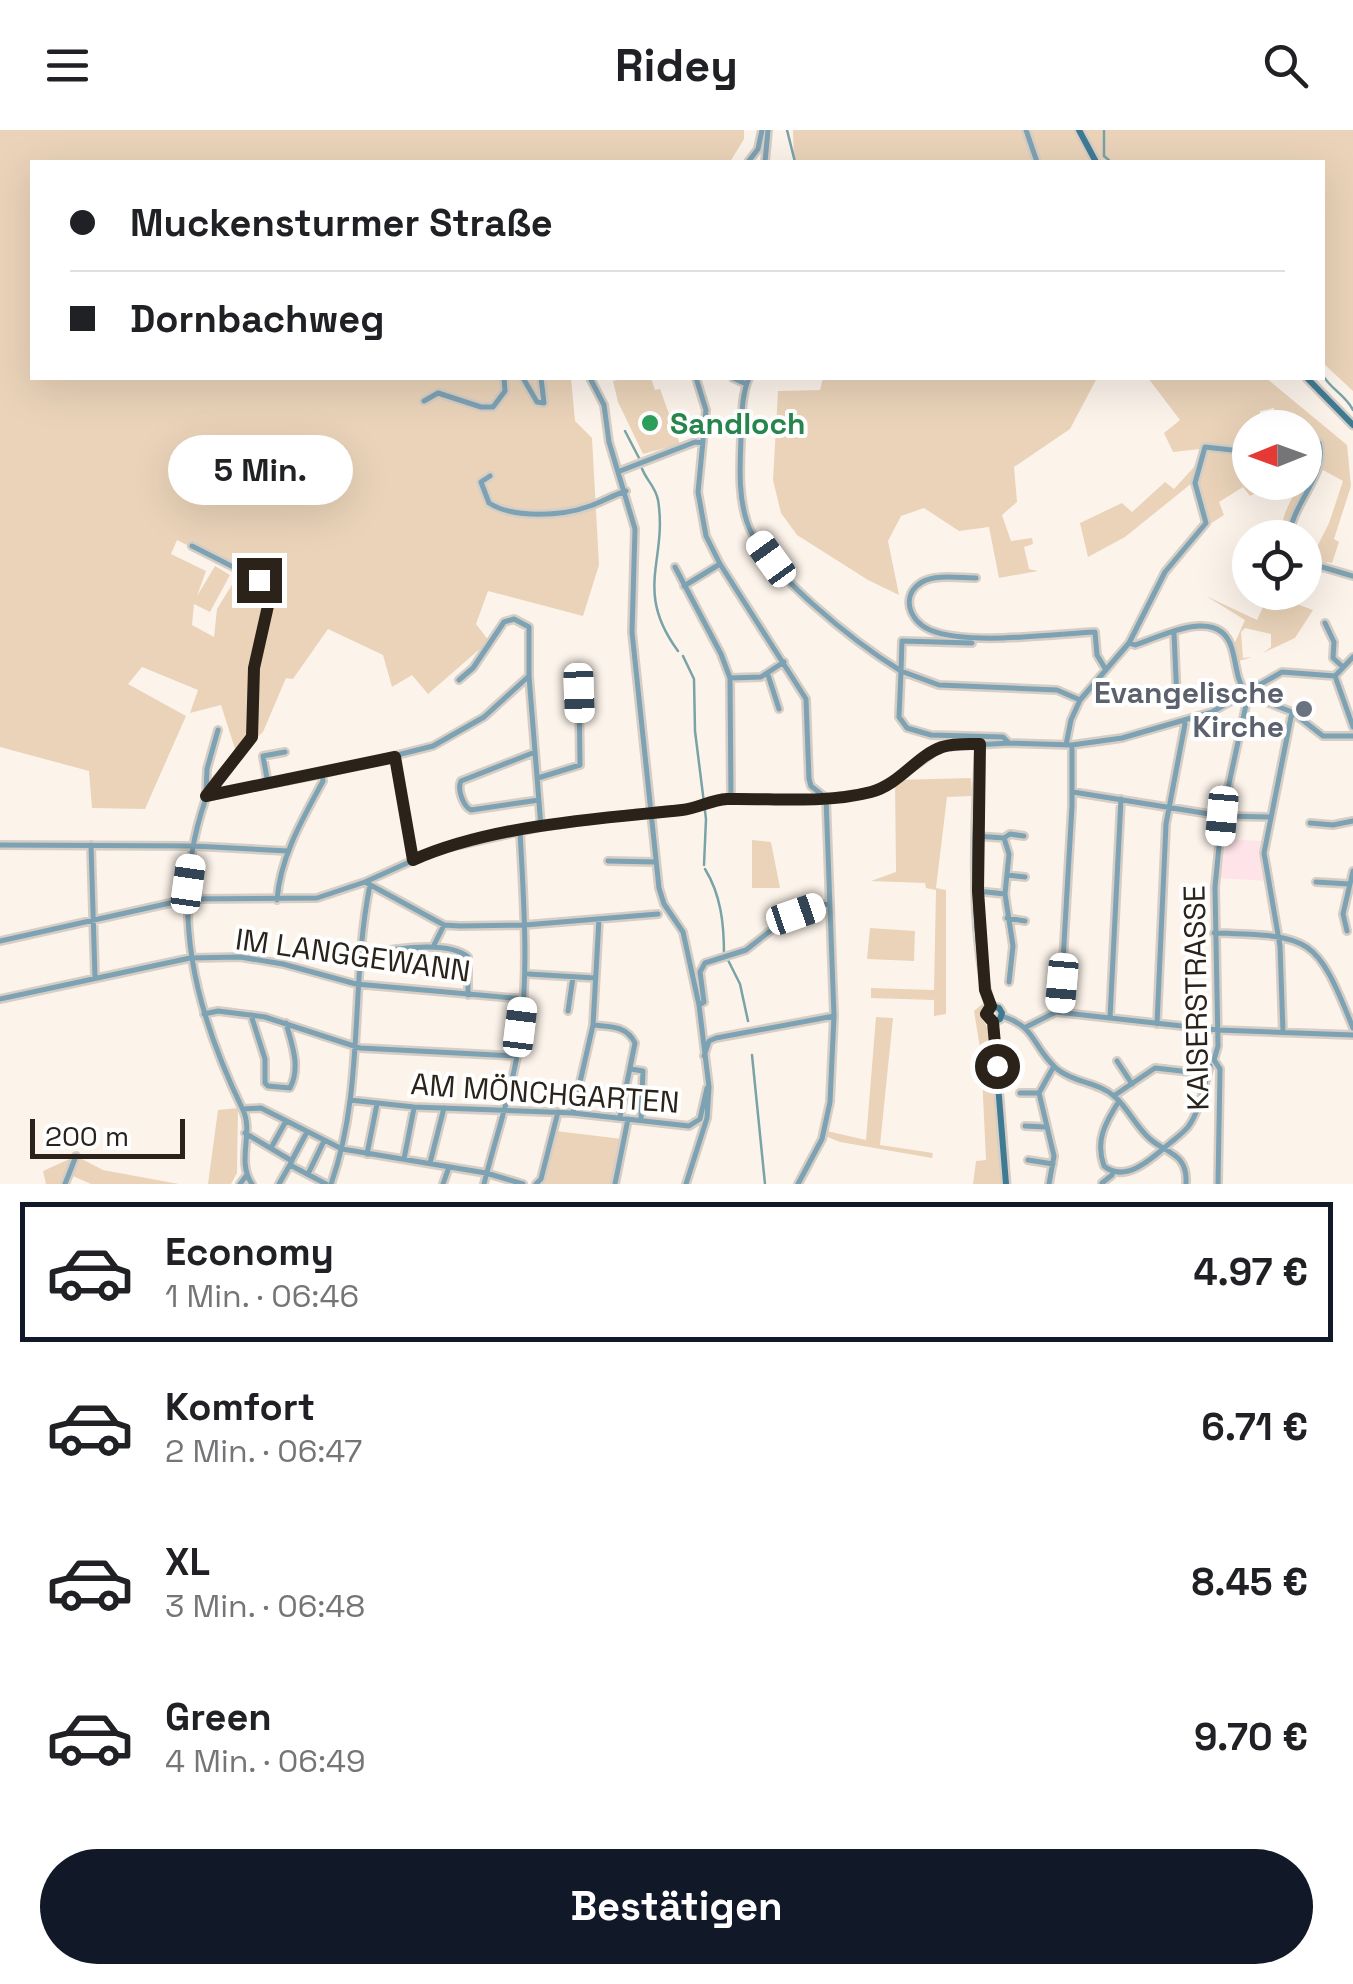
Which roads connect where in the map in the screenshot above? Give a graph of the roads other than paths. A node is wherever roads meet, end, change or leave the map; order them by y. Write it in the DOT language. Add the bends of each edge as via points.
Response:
graph roads {
  1 [pos="765,130"];
  2 [pos="1026,130"];
  3 [pos="1079,130"];
  4 [pos="749,160"];
  5 [pos="765,160"];
  6 [pos="1035,160"];
  7 [pos="1095,160"];
  8 [pos="504,380"];
  9 [pos="524,380"];
  10 [pos="541,380"];
  11 [pos="591,380"];
  12 [pos="697,380"];
  13 [pos="1309,380"];
  14 [pos="747,381"];
  15 [pos="424,401"];
  16 [pos="1353,425"];
  17 [pos="703,443"];
  18 [pos="1232,450"];
  19 [pos="620,471"];
  20 [pos="490,476"];
  21 [pos="626,492"];
  22 [pos="192,546"];
  23 [pos="720,564"];
  24 [pos="675,566"];
  25 [pos="1322,567"];
  26 [pos="1353,576"];
  27 [pos="976,578"];
  28 [pos="684,586"];
  29 [pos="1325,623"];
  30 [pos="1174,633"];
  31 [pos="972,643"];
  32 [pos="1129,644"];
  33 [pos="1353,657"];
  34 [pos="784,662"];
  35 [pos="1342,668"];
  36 [pos="900,670"];
  37 [pos="1106,670"];
  38 [pos="768,674"];
  39 [pos="529,676"];
  40 [pos="1335,676"];
  41 [pos="730,678"];
  42 [pos="460,680"];
  43 [pos="585,681"];
  44 [pos="1246,694"];
  45 [pos="1080,700"];
  46 [pos="1177,700"];
  47 [pos="779,710"];
  48 [pos="1292,712"];
  49 [pos="1185,722"];
  50 [pos="1353,727"];
  51 [pos="218,730"];
  52 [pos="1353,736"];
  53 [pos="1009,743"];
  54 [pos="980,744"];
  55 [pos="1069,746"];
  56 [pos="286,752"];
  57 [pos="536,752"];
  58 [pos="263,756"];
  59 [pos="253,757"];
  60 [pos="395,757"];
  61 [pos="322,774"];
  62 [pos="538,778"];
  63 [pos="268,784"];
  64 [pos="1073,792"];
  65 [pos="206,796"];
  66 [pos="826,798"];
  67 [pos="731,799"];
  68 [pos="539,800"];
  69 [pos="1120,800"];
  70 [pos="1169,807"];
  71 [pos="651,811"];
  72 [pos="1222,816"];
  73 [pos="1270,817"];
  74 [pos="1353,822"];
  75 [pos="1310,823"];
  76 [pos="541,827"];
  77 [pos="520,831"];
  78 [pos="976,836"];
  79 [pos="1024,836"];
  80 [pos="1004,838"];
  81 [pos="0,845"];
  82 [pos="92,845"];
  83 [pos="194,846"];
  84 [pos="288,851"];
  85 [pos="413,860"];
  86 [pos="608,861"];
  87 [pos="655,862"];
  88 [pos="1353,871"];
  89 [pos="1007,874"];
  90 [pos="1025,877"];
  91 [pos="1316,882"];
  92 [pos="368,884"];
  93 [pos="1349,884"];
  94 [pos="978,891"];
  95 [pos="1004,894"];
  96 [pos="188,899"];
  97 [pos="277,900"];
  98 [pos="829,902"];
  99 [pos="664,913"];
  100 [pos="1007,918"];
  101 [pos="599,919"];
  102 [pos="1025,921"];
  103 [pos="93,922"];
  104 [pos="444,924"];
  105 [pos="525,925"];
  106 [pos="1348,931"];
  107 [pos="1214,934"];
  108 [pos="1277,935"];
  109 [pos="0,942"];
  110 [pos="433,948"];
  111 [pos="361,955"];
  112 [pos="190,958"];
  113 [pos="526,974"];
  114 [pos="95,977"];
  115 [pos="572,977"];
  116 [pos="595,978"];
  117 [pos="1009,982"];
  118 [pos="356,984"];
  119 [pos="468,995"];
  120 [pos="0,998"];
  121 [pos="524,999"];
  122 [pos="699,1004"];
  123 [pos="991,1006"];
  124 [pos="568,1011"];
  125 [pos="1060,1012"];
  126 [pos="204,1014"];
  127 [pos="250,1014"];
  128 [pos="834,1016"];
  129 [pos="1002,1016"];
  130 [pos="1110,1018"];
  131 [pos="993,1022"];
  132 [pos="286,1024"];
  133 [pos="1157,1024"];
  134 [pos="592,1025"];
  135 [pos="1026,1027"];
  136 [pos="1218,1030"];
  137 [pos="1282,1032"];
  138 [pos="1353,1032"];
  139 [pos="354,1046"];
  140 [pos="517,1056"];
  141 [pos="704,1056"];
  142 [pos="1118,1062"];
  143 [pos="1212,1063"];
  144 [pos="1054,1066"];
  145 [pos="631,1069"];
  146 [pos="1132,1084"];
  147 [pos="709,1086"];
  148 [pos="1020,1093"];
  149 [pos="1039,1094"];
  150 [pos="1116,1099"];
  151 [pos="350,1100"];
  152 [pos="376,1104"];
  153 [pos="414,1107"];
  154 [pos="444,1108"];
  155 [pos="242,1109"];
  156 [pos="505,1109"];
  157 [pos="558,1112"];
  158 [pos="574,1113"];
  159 [pos="620,1117"];
  160 [pos="628,1119"];
  161 [pos="641,1120"];
  162 [pos="286,1121"];
  163 [pos="1025,1126"];
  164 [pos="1045,1128"];
  165 [pos="307,1132"];
  166 [pos="245,1133"];
  167 [pos="324,1141"];
  168 [pos="1166,1146"];
  169 [pos="271,1148"];
  170 [pos="342,1149"];
  171 [pos="368,1154"];
  172 [pos="76,1156"];
  173 [pos="404,1159"];
  174 [pos="1028,1160"];
  175 [pos="291,1163"];
  176 [pos="430,1163"];
  177 [pos="1053,1164"];
  178 [pos="449,1167"];
  179 [pos="486,1173"];
  180 [pos="308,1174"];
  181 [pos="1112,1175"];
  182 [pos="246,1176"];
  183 [pos="1102,1183"];
  184 [pos="65,1184"];
  185 [pos="240,1184"];
  186 [pos="252,1184"];
  187 [pos="279,1184"];
  188 [pos="328,1184"];
  189 [pos="442,1184"];
  190 [pos="484,1184"];
  191 [pos="523,1184"];
  192 [pos="536,1184"];
  193 [pos="615,1184"];
  194 [pos="686,1184"];
  195 [pos="798,1184"];
  196 [pos="1006,1184"];
  197 [pos="1049,1184"];
  198 [pos="1186,1184"];
  199 [pos="1218,1184"];
  1 -- 4 [label="street"];
  1 -- 5 [label="street"];
  2 -- 6 [label="street"];
  3 -- 7 [label="street"];
  8 -- 15 [label="street" via="493,407 438,393"];
  9 -- 10 [label="street" via="542,404"];
  11 -- 19 [label="street"];
  12 -- 17 [label="street" via="706,410"];
  13 -- 16 [label="street"];
  14 -- 36 [label="street" via="740,476 751,532 798,588"];
  17 -- 19 [label="street"];
  17 -- 23 [label="street" via="698,495"];
  18 -- 32 [label="street" via="1206,446 1195,484 1206,523 1166,572"];
  19 -- 21 [label="street"];
  20 -- 21 [label="street" via="481,482 489,503 530,513 587,508"];
  21 -- 71 [label="street" via="635,529 632,632"];
  22 -- 65 [label="street" via="259,580 270,597 254,668 252,737"];
  23 -- 28 [label="street"];
  23 -- 34 [label="street"];
  24 -- 28 [label="street"];
  25 -- 26 [label="street"];
  27 -- 37 [label="street" via="920,582 908,610 930,630 958,636 1094,632"];
  28 -- 41 [label="street"];
  29 -- 35 [label="street"];
  30 -- 32 [label="street"];
  30 -- 44 [label="street" via="1205,625 1218,629 1231,645"];
  30 -- 46 [label="street"];
  31 -- 36 [label="street" via="902,641"];
  32 -- 37 [label="street"];
  33 -- 35 [label="street"];
  34 -- 38 [label="street"];
  34 -- 66 [label="street" via="809,710 811,786"];
  35 -- 40 [label="street"];
  36 -- 45 [label="street" via="939,685 1057,690"];
  36 -- 53 [label="street" via="899,716 906,728 1003,737"];
  37 -- 45 [label="street"];
  38 -- 41 [label="street"];
  38 -- 47 [label="street"];
  39 -- 42 [label="street" via="529,627 514,620 504,622"];
  39 -- 57 [label="street"];
  39 -- 60 [label="street" via="476,724"];
  40 -- 44 [label="street" via="1282,672"];
  40 -- 50 [label="street"];
  41 -- 67 [label="street"];
  43 -- 62 [label="street" via="579,693 580,763"];
  44 -- 48 [label="street"];
  44 -- 49 [label="street"];
  44 -- 72 [label="street, KAISERSTRASSE"];
  45 -- 55 [label="street"];
  48 -- 52 [label="street" via="1323,736"];
  48 -- 73 [label="street"];
  49 -- 55 [label="street"];
  49 -- 70 [label="street"];
  51 -- 65 [label="street"];
  53 -- 54 [label="street"];
  53 -- 55 [label="street"];
  54 -- 66 [label="street" via="940,747 871,792"];
  54 -- 78 [label="street"];
  55 -- 64 [label="street"];
  56 -- 58 [label="street"];
  57 -- 62 [label="street"];
  57 -- 68 [label="street" via="461,781 459,790 471,810"];
  58 -- 59 [label="street"];
  58 -- 63 [label="street"];
  60 -- 61 [label="street"];
  60 -- 85 [label="street"];
  61 -- 63 [label="street"];
  61 -- 84 [label="street"];
  62 -- 68 [label="street"];
  63 -- 65 [label="street"];
  64 -- 69 [label="street"];
  64 -- 125 [label="street"];
  65 -- 83 [label="street"];
  66 -- 67 [label="street"];
  66 -- 98 [label="street"];
  67 -- 71 [label="street"];
  68 -- 76 [label="street"];
  69 -- 70 [label="street"];
  69 -- 130 [label="street"];
  70 -- 72 [label="street"];
  70 -- 133 [label="street"];
  71 -- 76 [label="street"];
  71 -- 87 [label="street"];
  72 -- 73 [label="street"];
  72 -- 107 [label="street, KAISERSTRASSE"];
  73 -- 108 [label="street" via="1264,862"];
  74 -- 75 [label="street"];
  76 -- 77 [label="street"];
  77 -- 85 [label="street"];
  77 -- 105 [label="street"];
  78 -- 80 [label="street"];
  78 -- 94 [label="street"];
  79 -- 80 [label="street"];
  80 -- 89 [label="street"];
  81 -- 82 [label="street"];
  82 -- 83 [label="street"];
  82 -- 103 [label="street"];
  83 -- 84 [label="street"];
  83 -- 96 [label="street"];
  84 -- 97 [label="street"];
  85 -- 92 [label="street"];
  86 -- 87 [label="street"];
  87 -- 99 [label="street"];
  88 -- 93 [label="street"];
  89 -- 90 [label="street"];
  89 -- 95 [label="street"];
  91 -- 93 [label="street"];
  92 -- 97 [label="street"];
  92 -- 104 [label="street"];
  92 -- 111 [label="street"];
  93 -- 106 [label="street" via="1343,914"];
  94 -- 95 [label="street"];
  94 -- 123 [label="street"];
  95 -- 100 [label="street"];
  96 -- 97 [label="street"];
  96 -- 103 [label="street"];
  96 -- 112 [label="street"];
  98 -- 122 [label="street" via="788,916 759,941 702,966"];
  98 -- 128 [label="street"];
  99 -- 101 [label="street"];
  99 -- 122 [label="street" via="684,932"];
  100 -- 102 [label="street"];
  100 -- 117 [label="street" via="1013,946"];
  101 -- 105 [label="street"];
  101 -- 116 [label="street"];
  103 -- 109 [label="street"];
  103 -- 114 [label="street"];
  104 -- 105 [label="street"];
  104 -- 110 [label="street"];
  105 -- 113 [label="street"];
  107 -- 108 [label="street"];
  107 -- 136 [label="street, KAISERSTRASSE"];
  108 -- 137 [label="street"];
  108 -- 138 [label="street" via="1300,940 1318,956"];
  110 -- 111 [label="street"];
  110 -- 119 [label="street" via="468,957"];
  111 -- 118 [label="street"];
  112 -- 114 [label="street, IM LANGGEWANN"];
  112 -- 118 [label="street, IM LANGGEWANN" via="240,957"];
  112 -- 126 [label="street"];
  113 -- 115 [label="street"];
  113 -- 121 [label="street"];
  114 -- 120 [label="street, IM LANGGEWANN"];
  115 -- 116 [label="street"];
  115 -- 124 [label="street"];
  116 -- 134 [label="street"];
  118 -- 119 [label="street, IM LANGGEWANN"];
  118 -- 139 [label="street"];
  119 -- 121 [label="street, IM LANGGEWANN"];
  121 -- 140 [label="street"];
  122 -- 141 [label="street"];
  123 -- 129 [label="street"];
  123 -- 131 [label="street" via="986,1014"];
  125 -- 130 [label="street"];
  125 -- 135 [label="street"];
  126 -- 127 [label="street"];
  126 -- 155 [label="street"];
  127 -- 132 [label="street"];
  127 -- 132 [label="street" via="268,1086 294,1083 296,1056"];
  128 -- 141 [label="street" via="716,1038"];
  128 -- 195 [label="street" via="826,1127"];
  129 -- 131 [label="street"];
  129 -- 135 [label="street"];
  130 -- 133 [label="street"];
  131 -- 196 [label="street"];
  132 -- 139 [label="street"];
  133 -- 136 [label="street"];
  134 -- 145 [label="street" via="630,1033"];
  134 -- 158 [label="street"];
  135 -- 144 [label="street"];
  136 -- 137 [label="street"];
  136 -- 143 [label="street, KAISERSTRASSE"];
  137 -- 138 [label="street"];
  139 -- 140 [label="street"];
  139 -- 151 [label="street"];
  140 -- 156 [label="street"];
  141 -- 147 [label="street"];
  142 -- 146 [label="street"];
  143 -- 146 [label="street" via="1190,1072 1155,1068"];
  143 -- 168 [label="street" via="1187,1129"];
  143 -- 199 [label="street, KAISERSTRASSE" via="1220,1069"];
  144 -- 149 [label="street"];
  144 -- 150 [label="street"];
  145 -- 159 [label="street"];
  145 -- 161 [label="street" via="643,1072"];
  146 -- 150 [label="street"];
  147 -- 161 [label="street, AM MÖNCHGARTEN" via="694,1126"];
  147 -- 194 [label="street" via="707,1118"];
  148 -- 149 [label="street"];
  149 -- 164 [label="street"];
  150 -- 168 [label="street" via="1151,1141"];
  150 -- 181 [label="street" via="1100,1140 1102,1162"];
  151 -- 152 [label="street, AM MÖNCHGARTEN"];
  151 -- 170 [label="street"];
  152 -- 153 [label="street, AM MÖNCHGARTEN"];
  152 -- 171 [label="street"];
  153 -- 154 [label="street, AM MÖNCHGARTEN"];
  153 -- 173 [label="street"];
  154 -- 156 [label="street, AM MÖNCHGARTEN"];
  154 -- 176 [label="street"];
  155 -- 162 [label="street" via="256,1107"];
  155 -- 166 [label="street"];
  156 -- 157 [label="street, AM MÖNCHGARTEN"];
  156 -- 179 [label="street"];
  157 -- 158 [label="street, AM MÖNCHGARTEN"];
  157 -- 192 [label="street"];
  158 -- 159 [label="street, AM MÖNCHGARTEN"];
  159 -- 160 [label="street, AM MÖNCHGARTEN"];
  160 -- 161 [label="street, AM MÖNCHGARTEN"];
  160 -- 193 [label="street"];
  162 -- 165 [label="street"];
  162 -- 169 [label="street"];
  163 -- 164 [label="street"];
  164 -- 177 [label="street"];
  165 -- 167 [label="street"];
  165 -- 175 [label="street"];
  166 -- 169 [label="street"];
  166 -- 182 [label="street"];
  167 -- 170 [label="street"];
  167 -- 180 [label="street"];
  168 -- 181 [label="street" via="1133,1172"];
  168 -- 198 [label="street" via="1183,1164"];
  169 -- 175 [label="street"];
  170 -- 171 [label="street"];
  170 -- 188 [label="street"];
  171 -- 173 [label="street"];
  172 -- 184 [label="street"];
  173 -- 176 [label="street"];
  174 -- 177 [label="street"];
  175 -- 180 [label="street"];
  175 -- 187 [label="street"];
  176 -- 178 [label="street"];
  177 -- 197 [label="street"];
  178 -- 179 [label="street"];
  178 -- 189 [label="street"];
  179 -- 190 [label="street"];
  179 -- 191 [label="street"];
  180 -- 188 [label="street"];
  181 -- 183 [label="street"];
  182 -- 185 [label="street"];
  182 -- 186 [label="street"];
}
